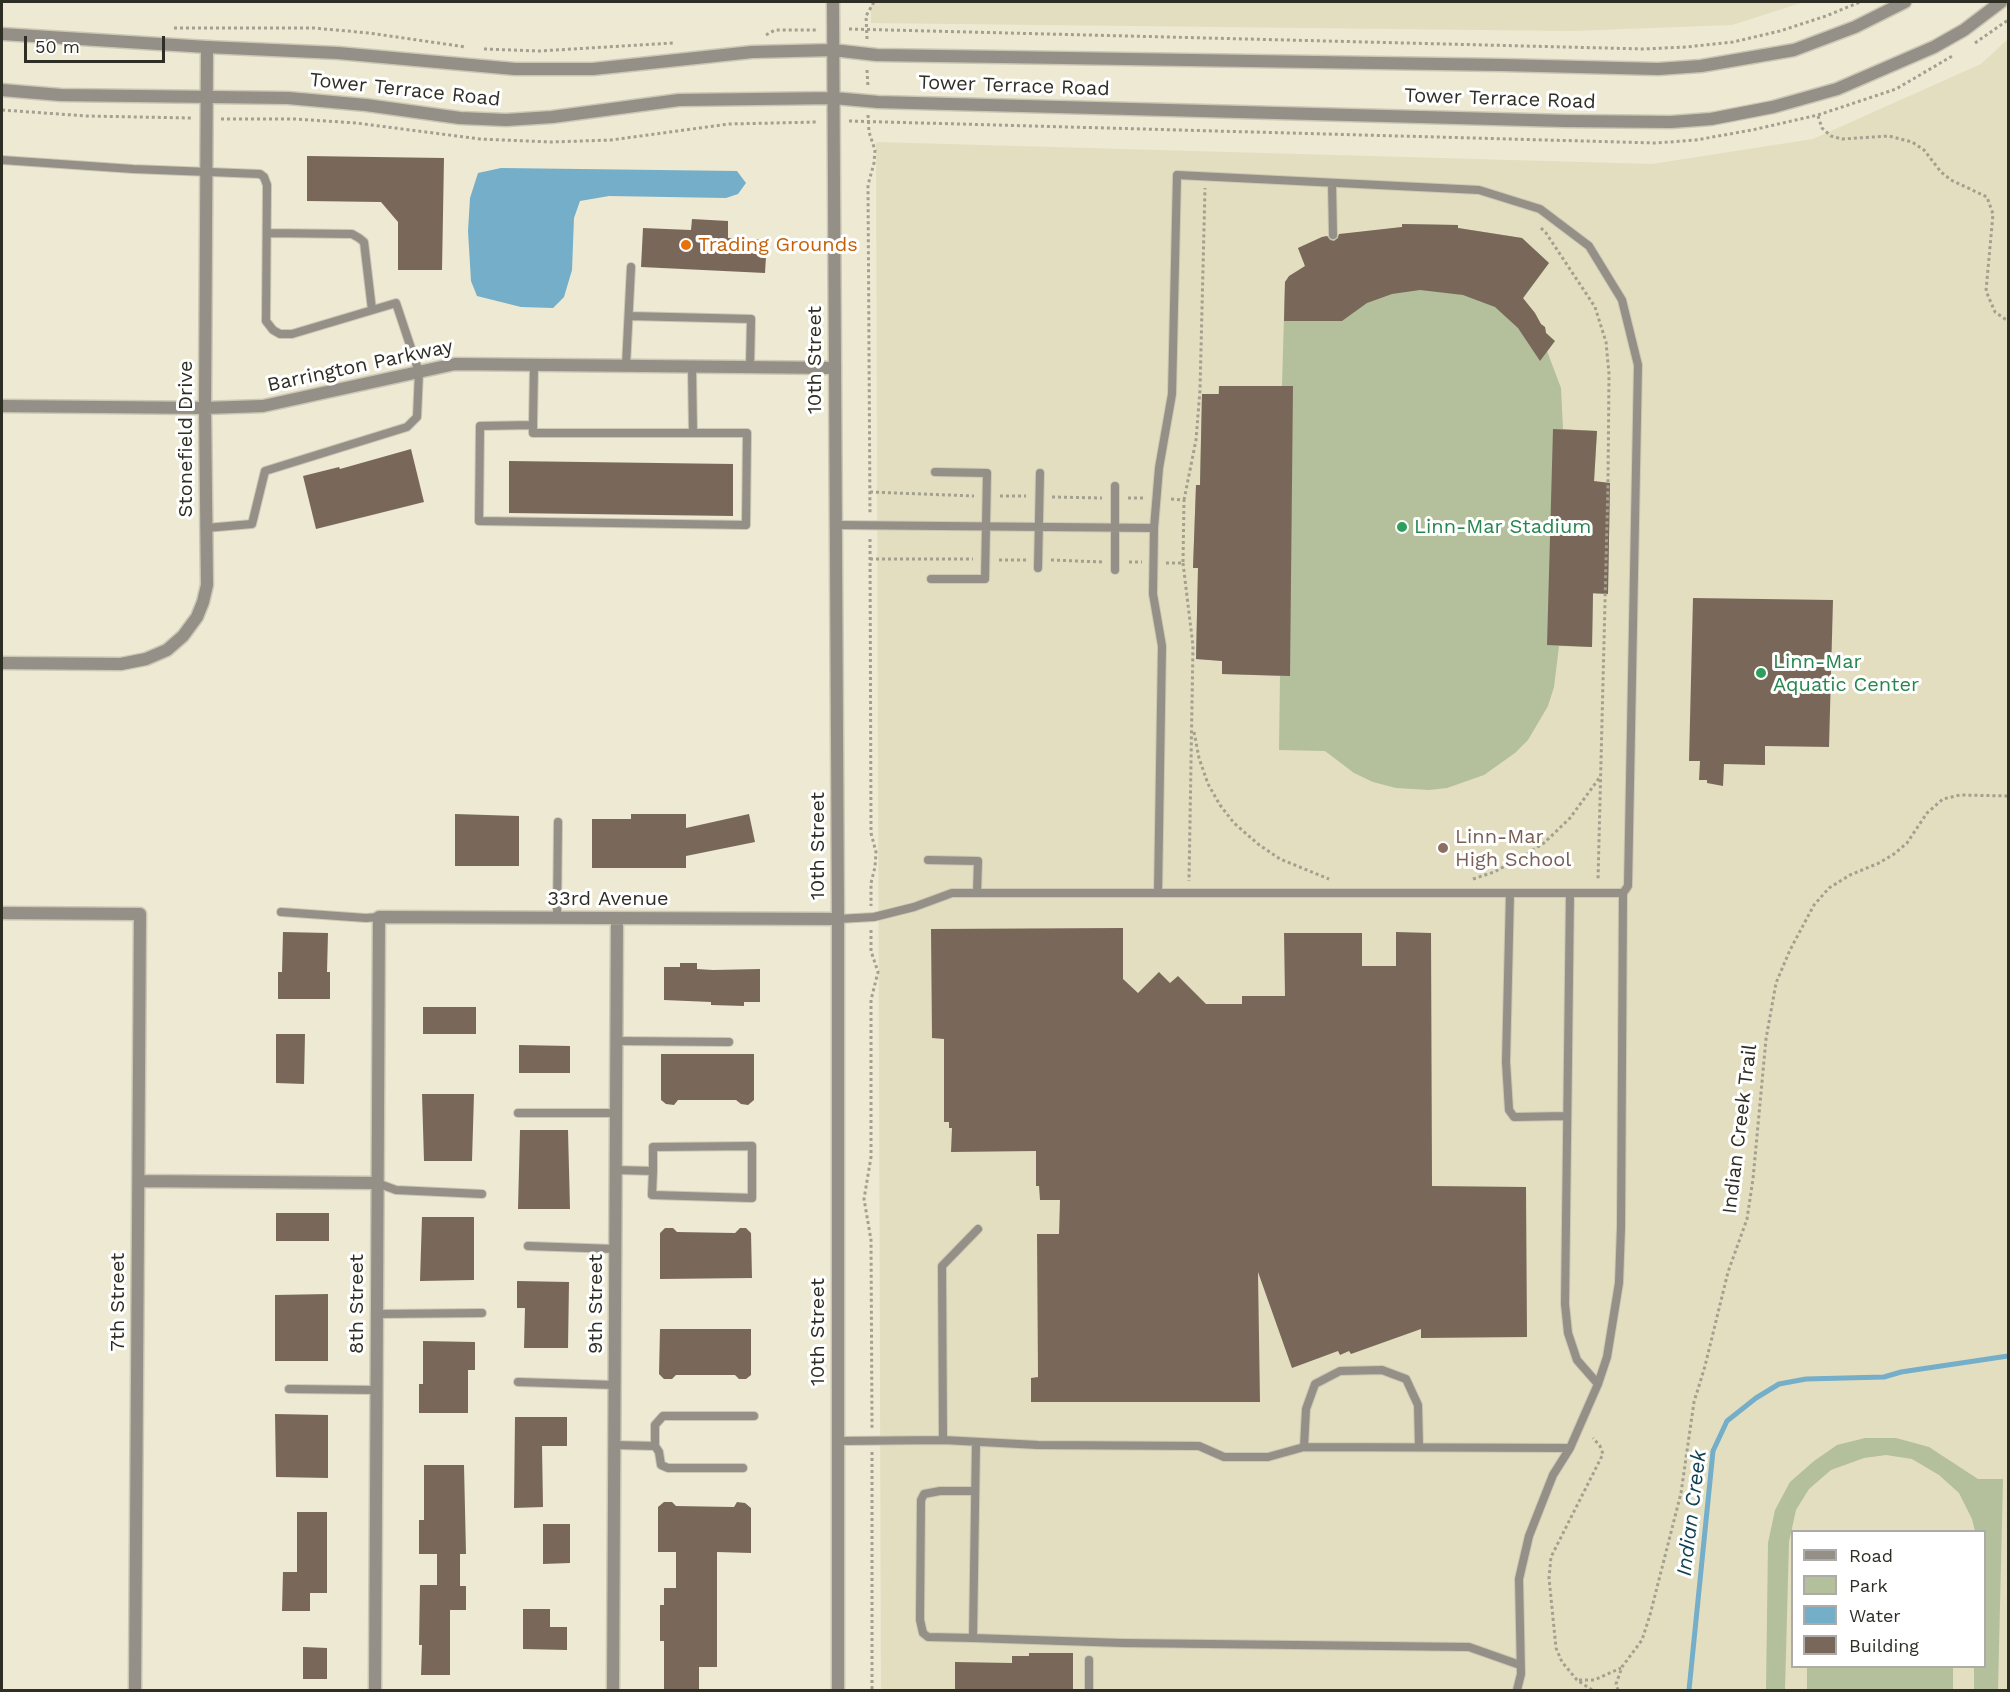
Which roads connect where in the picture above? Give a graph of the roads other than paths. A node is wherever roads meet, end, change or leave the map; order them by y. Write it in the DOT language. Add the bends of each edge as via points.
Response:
graph roads {
  1 [pos="833,2"];
  2 [pos="1905,2"];
  3 [pos="2001,2"];
  4 [pos="2,34"];
  5 [pos="207,47"];
  6 [pos="833,50"];
  7 [pos="2,90"];
  8 [pos="207,97"];
  9 [pos="834,98"];
  10 [pos="2,160"];
  11 [pos="207,172"];
  12 [pos="1332,183"];
  13 [pos="267,233"];
  14 [pos="1333,235"];
  15 [pos="631,267"];
  16 [pos="372,310"];
  17 [pos="629,316"];
  18 [pos="534,365"];
  19 [pos="626,366"];
  20 [pos="692,367"];
  21 [pos="750,367"];
  22 [pos="835,368"];
  23 [pos="419,372"];
  24 [pos="2,406"];
  25 [pos="205,408"];
  26 [pos="533,425"];
  27 [pos="693,433"];
  28 [pos="935,472"];
  29 [pos="1040,473"];
  30 [pos="1115,486"];
  31 [pos="836,525"];
  32 [pos="986,526"];
  33 [pos="1039,527"];
  34 [pos="1115,527"];
  35 [pos="206,528"];
  36 [pos="1154,528"];
  37 [pos="1038,568"];
  38 [pos="1114,570"];
  39 [pos="931,579"];
  40 [pos="2,663"];
  41 [pos="558,822"];
  42 [pos="927,860"];
  43 [pos="977,893"];
  44 [pos="1158,893"];
  45 [pos="1510,893"];
  46 [pos="1570,893"];
  47 [pos="1623,893"];
  48 [pos="281,912"];
  49 [pos="2,913"];
  50 [pos="379,917"];
  51 [pos="556,918"];
  52 [pos="617,918"];
  53 [pos="838,919"];
  54 [pos="617,1041"];
  55 [pos="729,1042"];
  56 [pos="518,1113"];
  57 [pos="616,1113"];
  58 [pos="1567,1116"];
  59 [pos="616,1170"];
  60 [pos="653,1171"];
  61 [pos="139,1180"];
  62 [pos="377,1183"];
  63 [pos="482,1194"];
  64 [pos="978,1229"];
  65 [pos="528,1246"];
  66 [pos="616,1249"];
  67 [pos="482,1313"];
  68 [pos="376,1314"];
  69 [pos="518,1382"];
  70 [pos="1598,1384"];
  71 [pos="615,1385"];
  72 [pos="289,1389"];
  73 [pos="376,1390"];
  74 [pos="754,1416"];
  75 [pos="943,1440"];
  76 [pos="838,1441"];
  77 [pos="976,1442"];
  78 [pos="614,1445"];
  79 [pos="655,1446"];
  80 [pos="1419,1446"];
  81 [pos="1304,1447"];
  82 [pos="1570,1448"];
  83 [pos="743,1468"];
  84 [pos="975,1491"];
  85 [pos="973,1638"];
  86 [pos="1089,1660"];
  87 [pos="1520,1665"];
  88 [pos="135,1690"];
  89 [pos="375,1690"];
  90 [pos="613,1690"];
  91 [pos="838,1690"];
  92 [pos="1089,1690"];
  93 [pos="1517,1690"];
  1 -- 6 [label="street, 10th Street"];
  2 -- 6 [label="street, Tower Terrace Road" via="1855,27 1794,50 1658,69"];
  3 -- 9 [label="street, Tower Terrace Road" via="1934,47 1837,89 1773,107 1671,122"];
  4 -- 5 [label="street, Tower Terrace Road"];
  5 -- 6 [label="street, Tower Terrace Road" via="338,53 515,69 593,69 752,52"];
  5 -- 8 [label="street, Stonefield Drive"];
  6 -- 9 [label="street, 10th Street"];
  7 -- 8 [label="street, Tower Terrace Road"];
  8 -- 9 [label="street, Tower Terrace Road" via="288,98 506,120 679,100"];
  8 -- 11 [label="street, Stonefield Drive"];
  9 -- 22 [label="street, 10th Street"];
  10 -- 11 [label="lane"];
  11 -- 13 [label="lane" via="264,177"];
  11 -- 25 [label="street, Stonefield Drive"];
  12 -- 14 [label="lane"];
  12 -- 36 [label="lane" via="1177,175 1172,394 1159,468"];
  12 -- 47 [label="lane" via="1479,190 1540,209 1589,246 1622,300 1638,365 1628,886"];
  13 -- 16 [label="lane" via="352,234 359,238 363,242"];
  13 -- 16 [label="lane" via="266,321 273,330 292,334"];
  15 -- 17 [label="lane"];
  16 -- 23 [label="lane" via="396,303"];
  17 -- 19 [label="lane"];
  17 -- 21 [label="lane" via="751,319"];
  18 -- 19 [label="street, Barrington Parkway"];
  18 -- 23 [label="street, Barrington Parkway" via="455,364"];
  18 -- 26 [label="lane"];
  19 -- 20 [label="street, Barrington Parkway"];
  20 -- 21 [label="street, Barrington Parkway"];
  20 -- 27 [label="lane"];
  21 -- 22 [label="street, Barrington Parkway"];
  22 -- 31 [label="street, 10th Street"];
  23 -- 25 [label="street, Barrington Parkway" via="264,406"];
  23 -- 35 [label="lane" via="417,417 406,427 265,471 252,524"];
  24 -- 25 [label="street, Barrington Parkway"];
  25 -- 35 [label="street, Stonefield Drive"];
  26 -- 27 [label="lane" via="533,433"];
  26 -- 27 [label="lane" via="480,426 479,521 746,525 747,433"];
  28 -- 32 [label="lane" via="987,473"];
  29 -- 33 [label="lane"];
  30 -- 34 [label="lane"];
  31 -- 32 [label="lane"];
  31 -- 53 [label="street, 10th Street"];
  32 -- 33 [label="lane"];
  32 -- 39 [label="lane" via="984,579"];
  33 -- 34 [label="lane"];
  33 -- 37 [label="lane"];
  34 -- 36 [label="lane"];
  34 -- 38 [label="lane"];
  35 -- 40 [label="street, Stonefield Drive" via="207,585 203,602 183,636 166,650 121,664"];
  36 -- 44 [label="lane" via="1153,594 1162,646"];
  41 -- 51 [label="lane"];
  42 -- 43 [label="lane" via="978,861"];
  43 -- 44 [label="lane"];
  43 -- 53 [label="lane" via="952,893 874,918"];
  44 -- 45 [label="lane"];
  45 -- 46 [label="lane"];
  45 -- 58 [label="lane" via="1506,1062 1509,1110 1514,1117"];
  46 -- 47 [label="lane"];
  46 -- 58 [label="lane"];
  47 -- 70 [label="lane" via="1619,1283 1607,1357"];
  48 -- 50 [label="lane"];
  49 -- 61 [label="street, 7th Street" via="140,914"];
  50 -- 51 [label="street, 33rd Avenue"];
  50 -- 62 [label="street, 8th Street"];
  51 -- 52 [label="street, 33rd Avenue"];
  52 -- 53 [label="street, 33rd Avenue"];
  52 -- 54 [label="street, 9th Street"];
  53 -- 76 [label="street, 10th Street"];
  54 -- 55 [label="lane"];
  54 -- 57 [label="street, 9th Street"];
  56 -- 57 [label="lane"];
  57 -- 59 [label="street, 9th Street"];
  58 -- 70 [label="lane" via="1568,1333 1577,1360"];
  59 -- 60 [label="lane"];
  59 -- 66 [label="street, 9th Street"];
  60 -- 60 [label="lane" via="653,1147 752,1146 752,1198 652,1195"];
  61 -- 62 [label="street"];
  61 -- 88 [label="street, 7th Street"];
  62 -- 63 [label="lane" via="396,1190"];
  62 -- 68 [label="street, 8th Street"];
  64 -- 75 [label="lane" via="942,1266"];
  65 -- 66 [label="lane"];
  66 -- 71 [label="street, 9th Street"];
  67 -- 68 [label="lane"];
  68 -- 73 [label="street, 8th Street"];
  69 -- 71 [label="lane"];
  70 -- 82 [label="lane"];
  71 -- 78 [label="street, 9th Street"];
  72 -- 73 [label="lane"];
  73 -- 89 [label="street, 8th Street"];
  74 -- 79 [label="lane" via="663,1416 655,1425"];
  75 -- 76 [label="lane"];
  75 -- 77 [label="lane"];
  76 -- 91 [label="street, 10th Street"];
  77 -- 81 [label="lane" via="1199,1446 1224,1457 1268,1457"];
  77 -- 84 [label="lane"];
  78 -- 79 [label="lane"];
  78 -- 90 [label="street, 9th Street"];
  79 -- 83 [label="lane" via="661,1465 668,1468"];
  80 -- 81 [label="lane"];
  80 -- 81 [label="lane" via="1418,1405 1406,1379 1382,1370 1340,1371 1315,1384 1306,1409"];
  80 -- 82 [label="lane"];
  82 -- 87 [label="lane" via="1553,1476 1529,1536 1520,1579"];
  84 -- 85 [label="lane"];
  84 -- 85 [label="lane" via="940,1491 924,1494 921,1500 923,1633 928,1637"];
  85 -- 87 [label="lane" via="1469,1647"];
  86 -- 92 [label="lane"];
  87 -- 93 [label="lane"];
}
